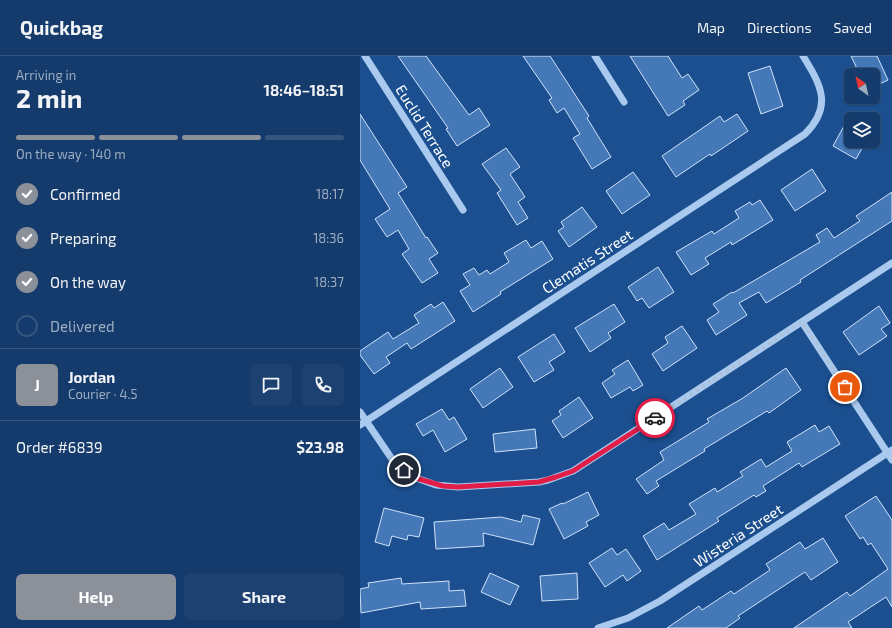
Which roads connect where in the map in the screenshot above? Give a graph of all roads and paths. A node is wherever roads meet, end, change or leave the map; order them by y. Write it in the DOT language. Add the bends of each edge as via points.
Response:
graph roads {
  1 [pos="365,56"];
  2 [pos="595,56"];
  3 [pos="803,56"];
  4 [pos="624,102"];
  5 [pos="463,210"];
  6 [pos="892,263"];
  7 [pos="802,322"];
  8 [pos="360,412"];
  9 [pos="363,423"];
  10 [pos="890,451"];
  11 [pos="892,460"];
  12 [pos="598,628"];
  1 -- 5 [label="street, Euclid Terrace"];
  2 -- 4 [label="street"];
  3 -- 9 [label="street, Clematis Street" via="817,78 822,100 813,126 805,134"];
  6 -- 7 [label="street"];
  7 -- 9 [label="street" via="573,471 548,480 458,487 436,485 419,479 394,462"];
  7 -- 10 [label="street"];
  8 -- 9 [label="street"];
  10 -- 11 [label="street"];
  10 -- 12 [label="street, Wisteria Street" via="660,601 628,618"];
}
